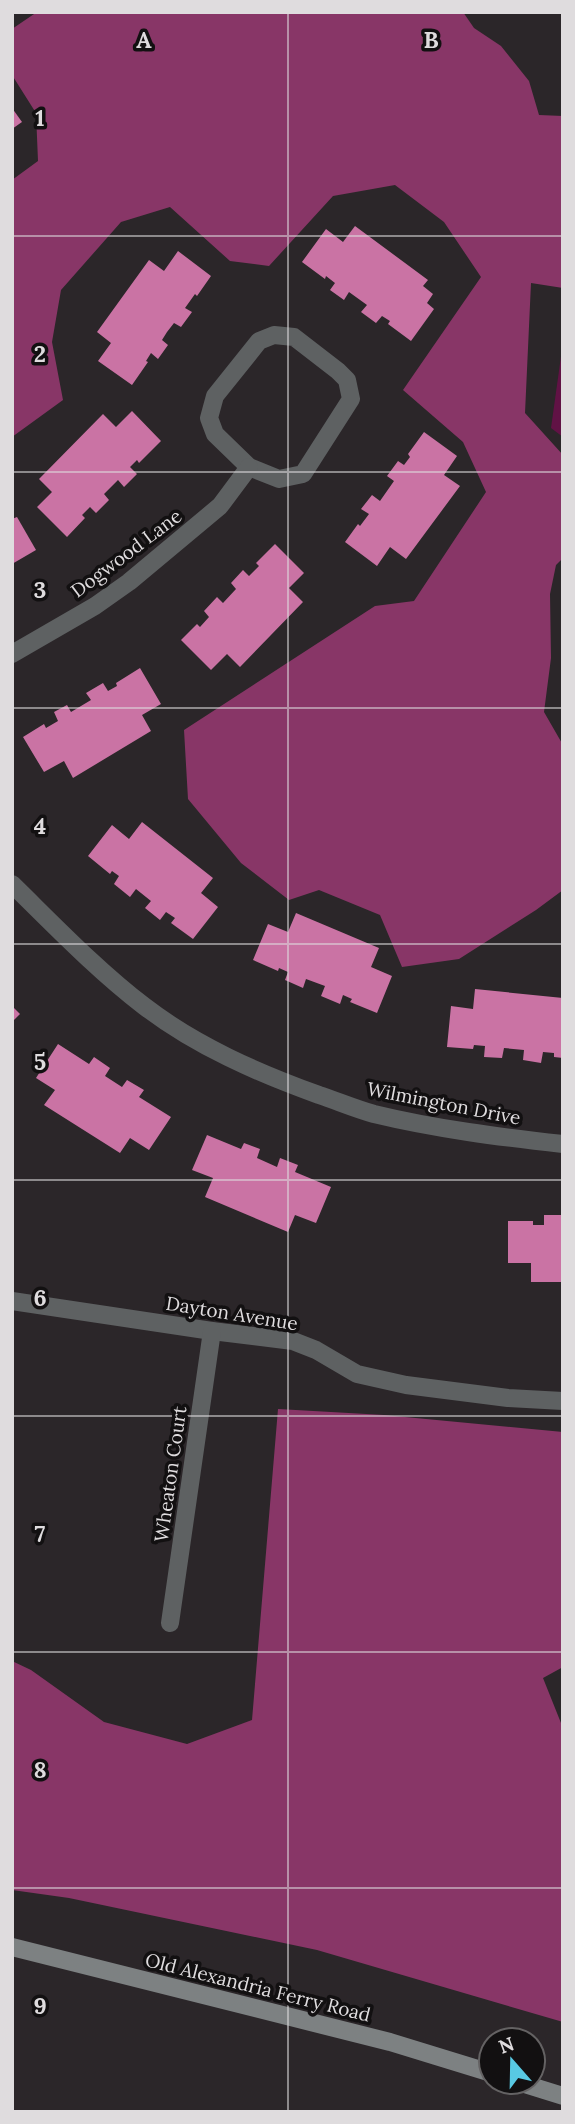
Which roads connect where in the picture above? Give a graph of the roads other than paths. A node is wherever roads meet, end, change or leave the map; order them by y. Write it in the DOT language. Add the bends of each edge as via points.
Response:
graph roads {
  1 [pos="249,467"];
  2 [pos="12,654"];
  3 [pos="12,884"];
  4 [pos="563,1144"];
  5 [pos="12,1300"];
  6 [pos="212,1331"];
  7 [pos="563,1401"];
  8 [pos="170,1623"];
  9 [pos="12,1947"];
  10 [pos="477,2069"];
  1 -- 1 [label="street" via="215,433 209,418 215,396 259,341 274,335 294,337 347,380 351,399 303,474 279,479"];
  1 -- 2 [label="street, Dogwood Lane" via="220,506 129,582"];
  3 -- 4 [label="street, Wilmington Drive" via="92,963 145,1007 184,1033 278,1080 373,1113 486,1135"];
  5 -- 6 [label="street, Dayton Avenue"];
  6 -- 7 [label="street, Dayton Avenue" via="293,1341 357,1374 406,1385"];
  6 -- 8 [label="street, Wheaton Court"];
  9 -- 10 [label="main road, Old Alexandria Ferry Road" via="390,2042"];
}
